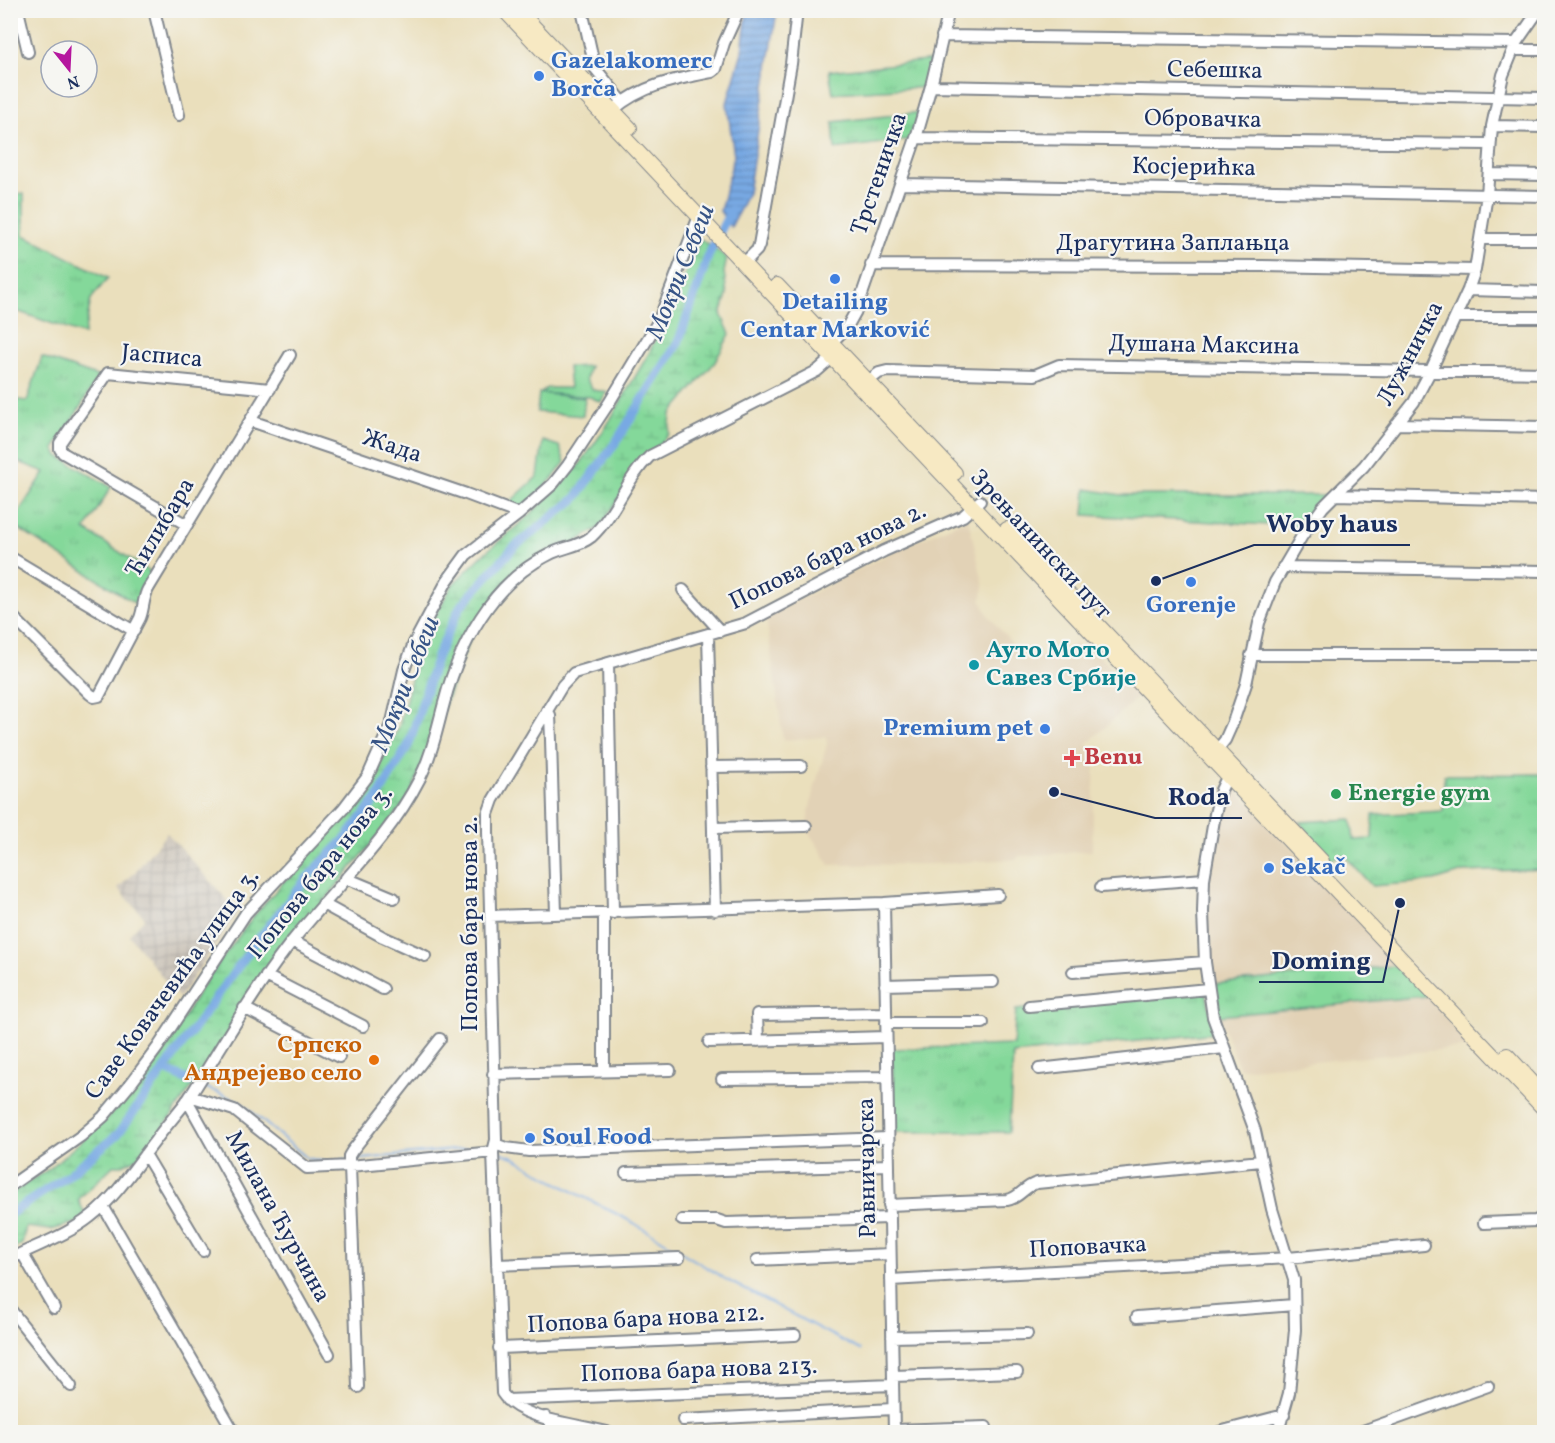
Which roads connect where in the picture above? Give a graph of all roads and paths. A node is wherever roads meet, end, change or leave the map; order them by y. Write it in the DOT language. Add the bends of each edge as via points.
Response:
graph roads {
  1 [pos="18,10"];
  2 [pos="154,10"];
  3 [pos="504,10"];
  4 [pos="518,10"];
  5 [pos="582,10"];
  6 [pos="739,10"];
  7 [pos="797,10"];
  8 [pos="950,10"];
  9 [pos="1539,10"];
  10 [pos="942,36"];
  11 [pos="1515,47"];
  12 [pos="1545,50"];
  13 [pos="28,52"];
  14 [pos="931,86"];
  15 [pos="1498,97"];
  16 [pos="1545,98"];
  17 [pos="617,105"];
  18 [pos="179,114"];
  19 [pos="1492,126"];
  20 [pos="1545,127"];
  21 [pos="916,138"];
  22 [pos="1490,144"];
  23 [pos="1490,174"];
  24 [pos="1545,175"];
  25 [pos="901,184"];
  26 [pos="1487,195"];
  27 [pos="1545,196"];
  28 [pos="699,216"];
  29 [pos="713,225"];
  30 [pos="1479,239"];
  31 [pos="1545,239"];
  32 [pos="747,260"];
  33 [pos="871,265"];
  34 [pos="1474,270"];
  35 [pos="1468,290"];
  36 [pos="1545,292"];
  37 [pos="1456,317"];
  38 [pos="1545,317"];
  39 [pos="832,342"];
  40 [pos="290,356"];
  41 [pos="833,357"];
  42 [pos="1431,370"];
  43 [pos="1545,373"];
  44 [pos="868,381"];
  45 [pos="270,389"];
  46 [pos="250,421"];
  47 [pos="1397,424"];
  48 [pos="1545,427"];
  49 [pos="1335,495"];
  50 [pos="1545,500"];
  51 [pos="977,504"];
  52 [pos="519,514"];
  53 [pos="187,525"];
  54 [pos="10,557"];
  55 [pos="1283,567"];
  56 [pos="1545,571"];
  57 [pos="683,590"];
  58 [pos="10,614"];
  59 [pos="134,631"];
  60 [pos="714,633"];
  61 [pos="1251,655"];
  62 [pos="1545,655"];
  63 [pos="608,663"];
  64 [pos="547,710"];
  65 [pos="1217,750"];
  66 [pos="801,766"];
  67 [pos="711,767"];
  68 [pos="1228,775"];
  69 [pos="806,826"];
  70 [pos="713,828"];
  71 [pos="346,878"];
  72 [pos="1204,879"];
  73 [pos="1101,887"];
  74 [pos="998,895"];
  75 [pos="393,898"];
  76 [pos="884,903"];
  77 [pos="323,904"];
  78 [pos="715,910"];
  79 [pos="608,913"];
  80 [pos="556,914"];
  81 [pos="490,916"];
  82 [pos="292,941"];
  83 [pos="425,956"];
  84 [pos="1206,962"];
  85 [pos="1073,972"];
  86 [pos="266,976"];
  87 [pos="993,982"];
  88 [pos="885,985"];
  89 [pos="383,989"];
  90 [pos="1208,989"];
  91 [pos="1029,1006"];
  92 [pos="244,1008"];
  93 [pos="886,1018"];
  94 [pos="984,1023"];
  95 [pos="363,1026"];
  96 [pos="886,1037"];
  97 [pos="440,1039"];
  98 [pos="758,1041"];
  99 [pos="709,1042"];
  100 [pos="1224,1048"];
  101 [pos="339,1057"];
  102 [pos="1039,1069"];
  103 [pos="670,1070"];
  104 [pos="604,1071"];
  105 [pos="493,1074"];
  106 [pos="887,1077"];
  107 [pos="722,1079"];
  108 [pos="1545,1095"];
  109 [pos="189,1098"];
  110 [pos="1545,1109"];
  111 [pos="888,1138"];
  112 [pos="494,1148"];
  113 [pos="145,1154"];
  114 [pos="1262,1161"];
  115 [pos="349,1163"];
  116 [pos="889,1164"];
  117 [pos="626,1173"];
  118 [pos="10,1186"];
  119 [pos="890,1204"];
  120 [pos="103,1206"];
  121 [pos="1545,1216"];
  122 [pos="890,1218"];
  123 [pos="682,1220"];
  124 [pos="1484,1224"];
  125 [pos="1424,1245"];
  126 [pos="203,1251"];
  127 [pos="22,1253"];
  128 [pos="890,1254"];
  129 [pos="679,1258"];
  130 [pos="1288,1258"];
  131 [pos="10,1259"];
  132 [pos="757,1260"];
  133 [pos="497,1265"];
  134 [pos="891,1280"];
  135 [pos="1294,1305"];
  136 [pos="54,1308"];
  137 [pos="10,1309"];
  138 [pos="1137,1317"];
  139 [pos="1027,1334"];
  140 [pos="795,1335"];
  141 [pos="892,1337"];
  142 [pos="499,1348"];
  143 [pos="329,1354"];
  144 [pos="1017,1372"];
  145 [pos="893,1381"];
  146 [pos="70,1386"];
  147 [pos="1488,1386"];
  148 [pos="358,1387"];
  149 [pos="507,1400"];
  150 [pos="893,1409"];
  151 [pos="1284,1415"];
  152 [pos="546,1417"];
  153 [pos="683,1420"];
  154 [pos="986,1427"];
  155 [pos="894,1431"];
  156 [pos="234,1432"];
  157 [pos="556,1432"];
  158 [pos="607,1432"];
  159 [pos="1219,1432"];
  160 [pos="1278,1432"];
  161 [pos="1360,1432"];
  1 -- 13 [label="street"];
  2 -- 18 [label="street"];
  3 -- 28 [label="main road, Зрењанински пут"];
  4 -- 17 [label="main road, Зрењанински пут"];
  5 -- 17 [label="street" via="595,68"];
  6 -- 17 [label="street" via="716,69 670,80"];
  7 -- 32 [label="street" via="763,228 758,248"];
  8 -- 10 [label="street, Трстеничка"];
  9 -- 11 [label="street, Лужничка"];
  10 -- 11 [label="street"];
  10 -- 14 [label="street, Трстеничка"];
  11 -- 12 [label="street"];
  11 -- 15 [label="street, Лужничка"];
  14 -- 15 [label="street, Себешка"];
  14 -- 21 [label="street, Трстеничка"];
  15 -- 16 [label="street, Себешка"];
  15 -- 19 [label="street, Лужничка"];
  17 -- 29 [label="main road, Зрењанински пут"];
  19 -- 20 [label="street"];
  19 -- 22 [label="street, Лужничка"];
  21 -- 22 [label="street, Обровачка"];
  21 -- 25 [label="street, Трстеничка"];
  22 -- 23 [label="street, Лужничка"];
  23 -- 24 [label="street"];
  23 -- 26 [label="street, Лужничка"];
  25 -- 26 [label="street, Косјерићка"];
  25 -- 33 [label="street, Трстеничка"];
  26 -- 27 [label="street, Косјерићка"];
  26 -- 30 [label="street, Лужничка"];
  28 -- 29 [label="main road, Зрењанински пут"];
  28 -- 52 [label="street, Саве Ковачевића улица 3." via="659,320 617,391 560,476"];
  29 -- 32 [label="main road, Зрењанински пут"];
  30 -- 31 [label="street"];
  30 -- 34 [label="street, Лужничка"];
  32 -- 39 [label="main road, Зрењанински пут"];
  32 -- 41 [label="main road, Зрењанински пут"];
  33 -- 34 [label="street, Драгутина Заплањца"];
  33 -- 39 [label="street, Трстеничка" via="854,316"];
  34 -- 35 [label="street, Лужничка"];
  35 -- 36 [label="street"];
  35 -- 37 [label="street, Лужничка"];
  37 -- 38 [label="street"];
  37 -- 42 [label="street, Лужничка"];
  39 -- 44 [label="main road, Зрењанински пут"];
  40 -- 45 [label="street"];
  41 -- 51 [label="main road, Зрењанински пут"];
  41 -- 71 [label="street, Попова бара нова 3." via="817,371 650,456 590,538 552,553 504,587 464,647 420,779 398,815"];
  42 -- 43 [label="street, Душана Максина"];
  42 -- 44 [label="street, Душана Максина" via="1059,365 1035,375 887,371"];
  42 -- 47 [label="street, Лужничка"];
  44 -- 51 [label="main road, Зрењанински пут"];
  45 -- 46 [label="street, Ћилибара"];
  45 -- 53 [label="street, Јасписа" via="108,374 60,443 63,453"];
  46 -- 52 [label="street, Жада"];
  46 -- 53 [label="street, Ћилибара"];
  47 -- 48 [label="street"];
  47 -- 49 [label="street, Лужничка"];
  49 -- 50 [label="street"];
  49 -- 55 [label="street, Лужничка" via="1308,527"];
  51 -- 60 [label="street, Попова бара нова 2." via="963,516 884,551 756,618"];
  51 -- 65 [label="main road, Зрењанински пут"];
  51 -- 68 [label="main road, Зрењанински пут"];
  52 -- 118 [label="street, Саве Ковачевића улица 3." via="466,555 447,580 414,643 392,722 368,776 343,809 246,913 158,1047 103,1117"];
  53 -- 59 [label="street, Ћилибара" via="145,595 144,609"];
  54 -- 59 [label="street"];
  55 -- 56 [label="street"];
  55 -- 61 [label="street, Лужничка" via="1266,602"];
  57 -- 60 [label="street"];
  58 -- 59 [label="street, Ћилибара" via="96,697"];
  60 -- 63 [label="street, Попова бара нова 2."];
  60 -- 67 [label="street"];
  61 -- 62 [label="street"];
  61 -- 65 [label="street, Лужничка" via="1246,684 1229,732"];
  63 -- 64 [label="street, Попова бара нова 2." via="570,676"];
  63 -- 79 [label="street"];
  64 -- 80 [label="street"];
  64 -- 81 [label="street, Попова бара нова 2." via="489,808"];
  65 -- 108 [label="main road, Зрењанински пут"];
  66 -- 67 [label="street"];
  67 -- 70 [label="street"];
  68 -- 72 [label="street" via="1215,814"];
  68 -- 110 [label="main road, Зрењанински пут"];
  69 -- 70 [label="street"];
  70 -- 78 [label="street"];
  71 -- 75 [label="street"];
  71 -- 77 [label="street, Попова бара нова 3."];
  72 -- 73 [label="street"];
  72 -- 84 [label="street"];
  74 -- 76 [label="street"];
  76 -- 78 [label="street"];
  76 -- 88 [label="street, Равничарска"];
  77 -- 82 [label="street, Попова бара нова 3."];
  77 -- 83 [label="street"];
  78 -- 79 [label="street"];
  79 -- 80 [label="street"];
  79 -- 104 [label="street"];
  80 -- 81 [label="street"];
  81 -- 105 [label="street, Попова бара нова 2."];
  82 -- 86 [label="street, Попова бара нова 3."];
  82 -- 89 [label="street"];
  84 -- 85 [label="street"];
  84 -- 90 [label="street"];
  86 -- 92 [label="street, Попова бара нова 3."];
  86 -- 95 [label="street"];
  87 -- 88 [label="street"];
  88 -- 93 [label="street, Равничарска"];
  90 -- 91 [label="street"];
  90 -- 100 [label="street"];
  92 -- 101 [label="street"];
  92 -- 109 [label="street, Попова бара нова 3."];
  93 -- 94 [label="street"];
  93 -- 96 [label="street, Равничарска"];
  93 -- 98 [label="street" via="757,1015"];
  96 -- 98 [label="street"];
  96 -- 106 [label="street, Равничарска"];
  97 -- 115 [label="street"];
  98 -- 99 [label="street"];
  100 -- 102 [label="street"];
  100 -- 114 [label="street"];
  103 -- 104 [label="street"];
  104 -- 105 [label="street"];
  105 -- 112 [label="street, Попова бара нова 2."];
  106 -- 107 [label="street"];
  106 -- 111 [label="street, Равничарска"];
  109 -- 113 [label="street, Попова бара нова 3."];
  109 -- 115 [label="street" via="234,1110 307,1168"];
  109 -- 143 [label="street, Милана Ћурчина"];
  111 -- 112 [label="street"];
  111 -- 116 [label="street, Равничарска"];
  112 -- 115 [label="street"];
  112 -- 133 [label="street, Попова бара нова 2."];
  113 -- 120 [label="street, Попова бара нова 3."];
  113 -- 126 [label="street"];
  114 -- 119 [label="street" via="1033,1184 1015,1199"];
  114 -- 130 [label="street"];
  115 -- 148 [label="street"];
  116 -- 117 [label="street"];
  116 -- 119 [label="street, Равничарска"];
  119 -- 122 [label="street, Равничарска"];
  120 -- 127 [label="street, Попова бара нова 3." via="74,1228"];
  120 -- 156 [label="street"];
  121 -- 124 [label="street" via="1536,1221"];
  122 -- 123 [label="street" via="726,1223"];
  122 -- 128 [label="street, Равничарска"];
  125 -- 130 [label="street, Поповачка"];
  127 -- 131 [label="street, Попова бара нова 3."];
  127 -- 136 [label="street"];
  128 -- 132 [label="street"];
  128 -- 134 [label="street, Равничарска"];
  129 -- 133 [label="street"];
  130 -- 134 [label="street, Поповачка"];
  130 -- 135 [label="street" via="1294,1280"];
  133 -- 142 [label="street, Попова бара нова 2."];
  134 -- 141 [label="street, Равничарска"];
  135 -- 138 [label="street"];
  135 -- 151 [label="street" via="1295,1329"];
  137 -- 146 [label="street"];
  139 -- 141 [label="street"];
  140 -- 142 [label="street, Попова бара нова 212."];
  141 -- 145 [label="street, Равничарска"];
  142 -- 149 [label="street, Попова бара нова 2." via="502,1393"];
  144 -- 145 [label="street, Попова бара нова 213."];
  145 -- 149 [label="street, Попова бара нова 213."];
  145 -- 150 [label="street, Равничарска"];
  147 -- 161 [label="street"];
  149 -- 152 [label="street" via="526,1412"];
  150 -- 153 [label="street"];
  150 -- 155 [label="street, Равничарска"];
  151 -- 159 [label="street"];
  151 -- 160 [label="street"];
  152 -- 157 [label="street"];
  152 -- 158 [label="street"];
  154 -- 155 [label="street"];
}
